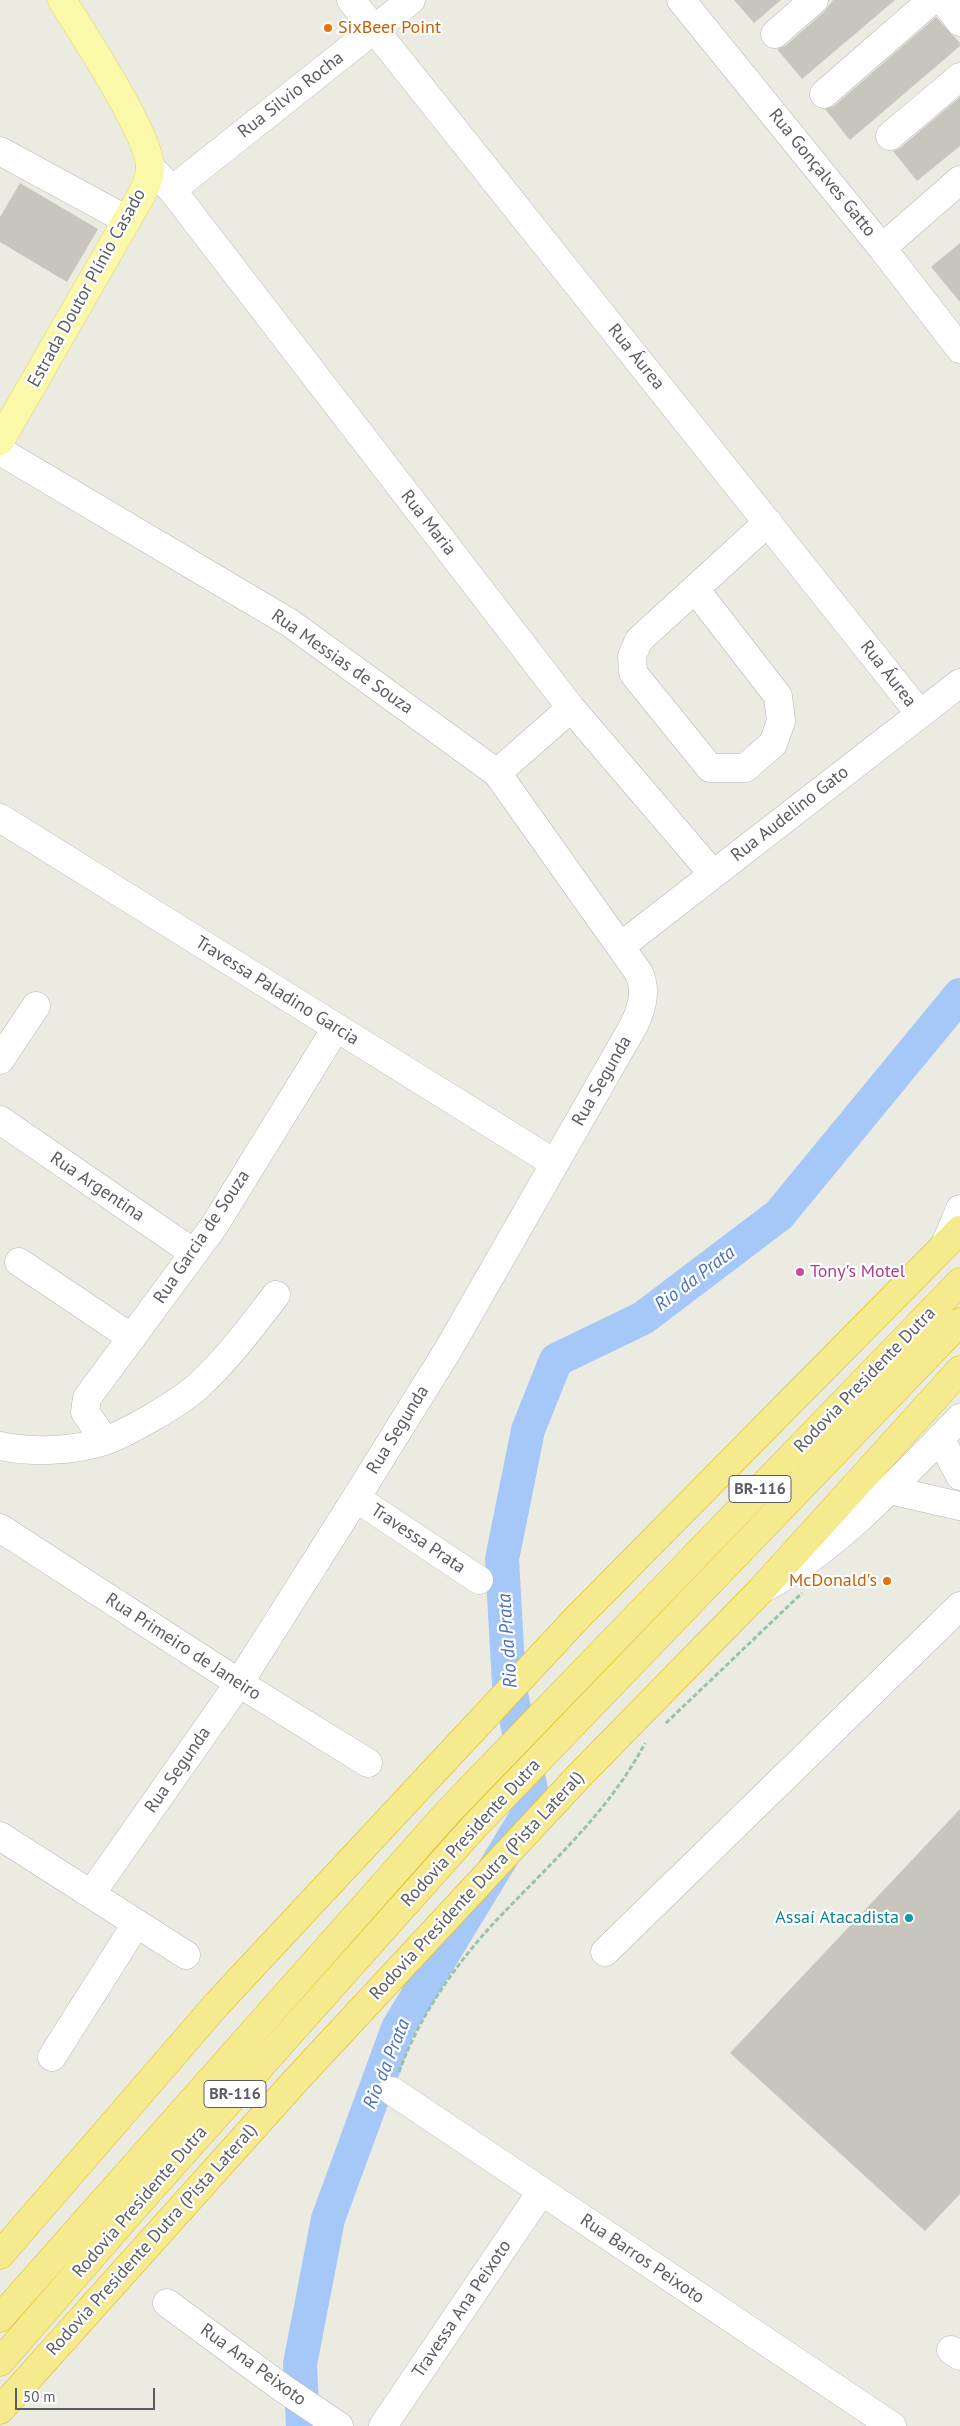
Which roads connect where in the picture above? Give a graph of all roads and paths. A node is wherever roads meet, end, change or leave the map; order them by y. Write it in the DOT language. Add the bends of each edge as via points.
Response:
graph roads {
  1 [pos="62,0"];
  2 [pos="351,0"];
  3 [pos="411,0"];
  4 [pos="681,0"];
  5 [pos="814,0"];
  6 [pos="932,0"];
  7 [pos="375,29"];
  8 [pos="775,34"];
  9 [pos="960,77"];
  10 [pos="824,94"];
  11 [pos="890,136"];
  12 [pos="0,150"];
  13 [pos="150,167"];
  14 [pos="957,188"];
  15 [pos="172,190"];
  16 [pos="127,220"];
  17 [pos="882,248"];
  18 [pos="960,349"];
  19 [pos="4,424"];
  20 [pos="0,451"];
  21 [pos="768,522"];
  22 [pos="695,589"];
  23 [pos="960,683"];
  24 [pos="571,708"];
  25 [pos="920,714"];
  26 [pos="497,773"];
  27 [pos="0,818"];
  28 [pos="714,874"];
  29 [pos="621,946"];
  30 [pos="36,1006"];
  31 [pos="336,1028"];
  32 [pos="0,1060"];
  33 [pos="0,1120"];
  34 [pos="554,1163"];
  35 [pos="960,1210"];
  36 [pos="952,1237"];
  37 [pos="194,1253"];
  38 [pos="19,1262"];
  39 [pos="960,1282"];
  40 [pos="276,1295"];
  41 [pos="960,1322"];
  42 [pos="132,1338"];
  43 [pos="960,1370"];
  44 [pos="960,1418"];
  45 [pos="940,1438"];
  46 [pos="105,1440"];
  47 [pos="0,1446"];
  48 [pos="960,1476"];
  49 [pos="890,1490"];
  50 [pos="356,1498"];
  51 [pos="960,1506"];
  52 [pos="0,1528"];
  53 [pos="480,1580"];
  54 [pos="808,1588"];
  55 [pos="762,1589"];
  56 [pos="960,1606"];
  57 [pos="239,1683"];
  58 [pos="659,1729"];
  59 [pos="652,1736"];
  60 [pos="368,1763"];
  61 [pos="0,1836"];
  62 [pos="90,1894"];
  63 [pos="136,1924"];
  64 [pos="605,1952"];
  65 [pos="186,1955"];
  66 [pos="52,2056"];
  67 [pos="392,2091"];
  68 [pos="541,2192"];
  69 [pos="0,2255"];
  70 [pos="167,2302"];
  71 [pos="0,2318"];
  72 [pos="0,2362"];
  73 [pos="0,2410"];
  74 [pos="330,2420"];
  75 [pos="382,2426"];
  76 [pos="892,2426"];
  1 -- 13 [label="main road, Estrada Doutor Plínio Casado" via="132,118"];
  2 -- 7 [label="street, Rua Áurea"];
  3 -- 7 [label="street, Rua Silvio Rocha"];
  4 -- 17 [label="street, Rua Gonçalves Gatto"];
  5 -- 8 [label="street"];
  6 -- 10 [label="street"];
  7 -- 15 [label="street, Rua Silvio Rocha"];
  7 -- 21 [label="street, Rua Áurea"];
  9 -- 11 [label="street"];
  12 -- 16 [label="street"];
  13 -- 15 [label="street, Rua Maria"];
  13 -- 16 [label="main road, Estrada Doutor Plínio Casado"];
  14 -- 17 [label="street"];
  15 -- 24 [label="street, Rua Maria"];
  16 -- 19 [label="main road, Estrada Doutor Plínio Casado"];
  17 -- 18 [label="street, Rua Gonçalves Gatto"];
  20 -- 26 [label="street, Rua Messias de Souza" via="290,623"];
  21 -- 22 [label="street"];
  21 -- 25 [label="street, Rua Áurea"];
  22 -- 22 [label="street" via="639,640 632,656 633,673 710,768 745,768 774,744 781,721 778,696"];
  23 -- 25 [label="street, Rua Audelino Gato"];
  24 -- 26 [label="street"];
  24 -- 28 [label="street, Rua Maria"];
  25 -- 28 [label="street, Rua Audelino Gato"];
  26 -- 29 [label="street, Rua Messias de Souza"];
  27 -- 31 [label="street, Travessa Paladino Garcia"];
  28 -- 29 [label="street, Rua Audelino Gato"];
  29 -- 34 [label="street, Rua Segunda" via="643,981 640,1012"];
  30 -- 32 [label="street"];
  31 -- 34 [label="street, Travessa Paladino Garcia"];
  31 -- 37 [label="street, Rua Garcia de Souza" via="214,1226"];
  33 -- 37 [label="street, Rua Argentina"];
  34 -- 50 [label="street, Rua Segunda" via="448,1350"];
  35 -- 36 [label="street"];
  36 -- 69 [label="highway, BR-116" via="576,1619 217,2004"];
  37 -- 42 [label="street, Rua Garcia de Souza"];
  38 -- 42 [label="street"];
  39 -- 71 [label="highway, Rodovia Presidente Dutra / BR-116" via="449,1811"];
  40 -- 46 [label="street" via="222,1363 195,1389 165,1410"];
  41 -- 72 [label="highway, Rodovia Presidente Dutra / BR-116" via="472,1829"];
  42 -- 46 [label="street, Rua Garcia de Souza" via="85,1405 85,1412"];
  43 -- 55 [label="highway, Rodovia Presidente Dutra (Pista Lateral) / BR-116"];
  44 -- 45 [label="street"];
  45 -- 48 [label="street"];
  45 -- 49 [label="street"];
  46 -- 47 [label="street" via="44,1451"];
  49 -- 51 [label="street"];
  49 -- 55 [label="street" via="817,1556"];
  50 -- 53 [label="street, Travessa Prata"];
  50 -- 57 [label="street, Rua Segunda"];
  52 -- 57 [label="street, Rua Primeiro de Janeiro"];
  54 -- 58 [label="path"];
  55 -- 73 [label="highway, Rodovia Presidente Dutra (Pista Lateral) / BR-116" via="578,1777 297,2079"];
  56 -- 64 [label="street"];
  57 -- 60 [label="street, Rua Primeiro de Janeiro"];
  57 -- 62 [label="street, Rua Segunda"];
  59 -- 67 [label="path" via="645,1742 619,1788 460,1965 433,2002 408,2048"];
  61 -- 62 [label="street"];
  62 -- 63 [label="street"];
  63 -- 65 [label="street"];
  63 -- 66 [label="street"];
  67 -- 68 [label="street, Rua Barros Peixoto"];
  68 -- 75 [label="street, Travessa Ana Peixoto"];
  68 -- 76 [label="street, Rua Barros Peixoto"];
  70 -- 74 [label="street, Rua Ana Peixoto"];
}
